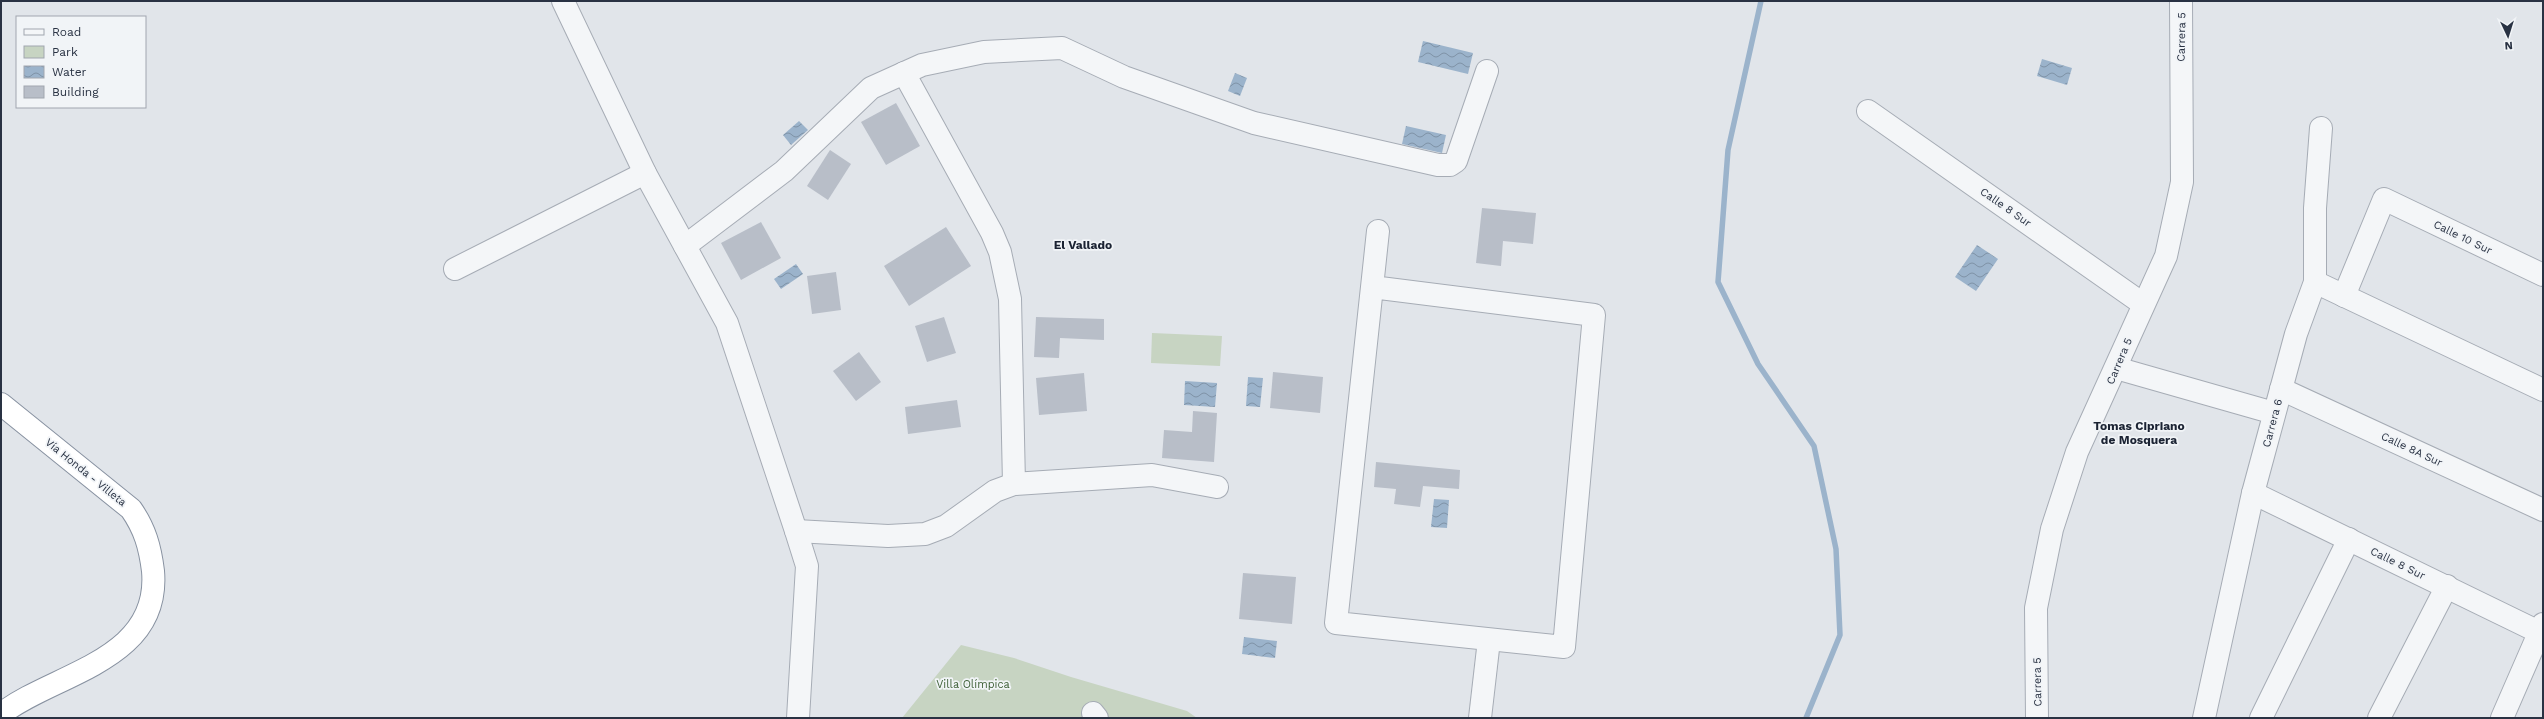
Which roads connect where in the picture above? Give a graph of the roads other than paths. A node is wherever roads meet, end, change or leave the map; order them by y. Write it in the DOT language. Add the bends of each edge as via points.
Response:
graph roads {
  1 [pos="563,1"];
  2 [pos="2181,1"];
  3 [pos="1488,72"];
  4 [pos="904,73"];
  5 [pos="1868,111"];
  6 [pos="2321,128"];
  7 [pos="645,174"];
  8 [pos="1378,230"];
  9 [pos="685,246"];
  10 [pos="455,269"];
  11 [pos="2543,275"];
  12 [pos="2315,282"];
  13 [pos="1372,287"];
  14 [pos="2344,296"];
  15 [pos="2143,304"];
  16 [pos="2116,368"];
  17 [pos="2281,388"];
  18 [pos="2543,390"];
  19 [pos="1,404"];
  20 [pos="2274,413"];
  21 [pos="1014,484"];
  22 [pos="1217,487"];
  23 [pos="2253,493"];
  24 [pos="2543,510"];
  25 [pos="796,531"];
  26 [pos="2349,539"];
  27 [pos="2447,586"];
  28 [pos="2542,630"];
  29 [pos="1489,640"];
  30 [pos="1,714"];
  31 [pos="798,718"];
  32 [pos="1480,718"];
  33 [pos="2037,718"];
  34 [pos="2204,718"];
  35 [pos="2261,718"];
  36 [pos="2379,718"];
  37 [pos="2502,718"];
  1 -- 7 [label="street"];
  2 -- 15 [label="street, Carrera 5" via="2182,182 2166,256"];
  3 -- 4 [label="street" via="1456,160 1450,165 1438,165 1254,123 1124,77 1062,48 984,52 922,65"];
  4 -- 9 [label="street" via="871,88 784,170"];
  4 -- 21 [label="street" via="1000,252 1010,299"];
  5 -- 15 [label="street, Calle 8 Sur"];
  6 -- 12 [label="street, Carrera 6" via="2315,208"];
  7 -- 9 [label="street"];
  7 -- 10 [label="street"];
  8 -- 13 [label="street"];
  9 -- 25 [label="street" via="727,324"];
  11 -- 14 [label="street, Calle 10 Sur" via="2384,199"];
  12 -- 14 [label="street"];
  12 -- 17 [label="street, Carrera 6" via="2296,334"];
  13 -- 29 [label="street" via="1336,623"];
  13 -- 29 [label="street" via="1594,315 1564,647"];
  14 -- 18 [label="street"];
  15 -- 16 [label="street, Carrera 5"];
  16 -- 20 [label="street"];
  16 -- 33 [label="street, Carrera 5" via="2077,452 2052,529 2036,608"];
  17 -- 20 [label="street, Carrera 6"];
  17 -- 24 [label="street, Calle 8A Sur"];
  19 -- 30 [label="highway, Vía Honda - Villeta" via="131,509 150,547 154,581 146,614 133,635 113,654"];
  20 -- 23 [label="street, Carrera 6"];
  21 -- 22 [label="street" via="1152,475"];
  21 -- 25 [label="street" via="995,491 946,526 925,534 888,536"];
  23 -- 26 [label="street, Calle 8 Sur"];
  23 -- 34 [label="street, Carrera 6"];
  25 -- 31 [label="street" via="807,566"];
  26 -- 27 [label="street, Calle 8 Sur"];
  26 -- 35 [label="street"];
  27 -- 28 [label="street, Calle 8 Sur"];
  27 -- 36 [label="street"];
  28 -- 37 [label="street"];
  29 -- 32 [label="street"];
}
